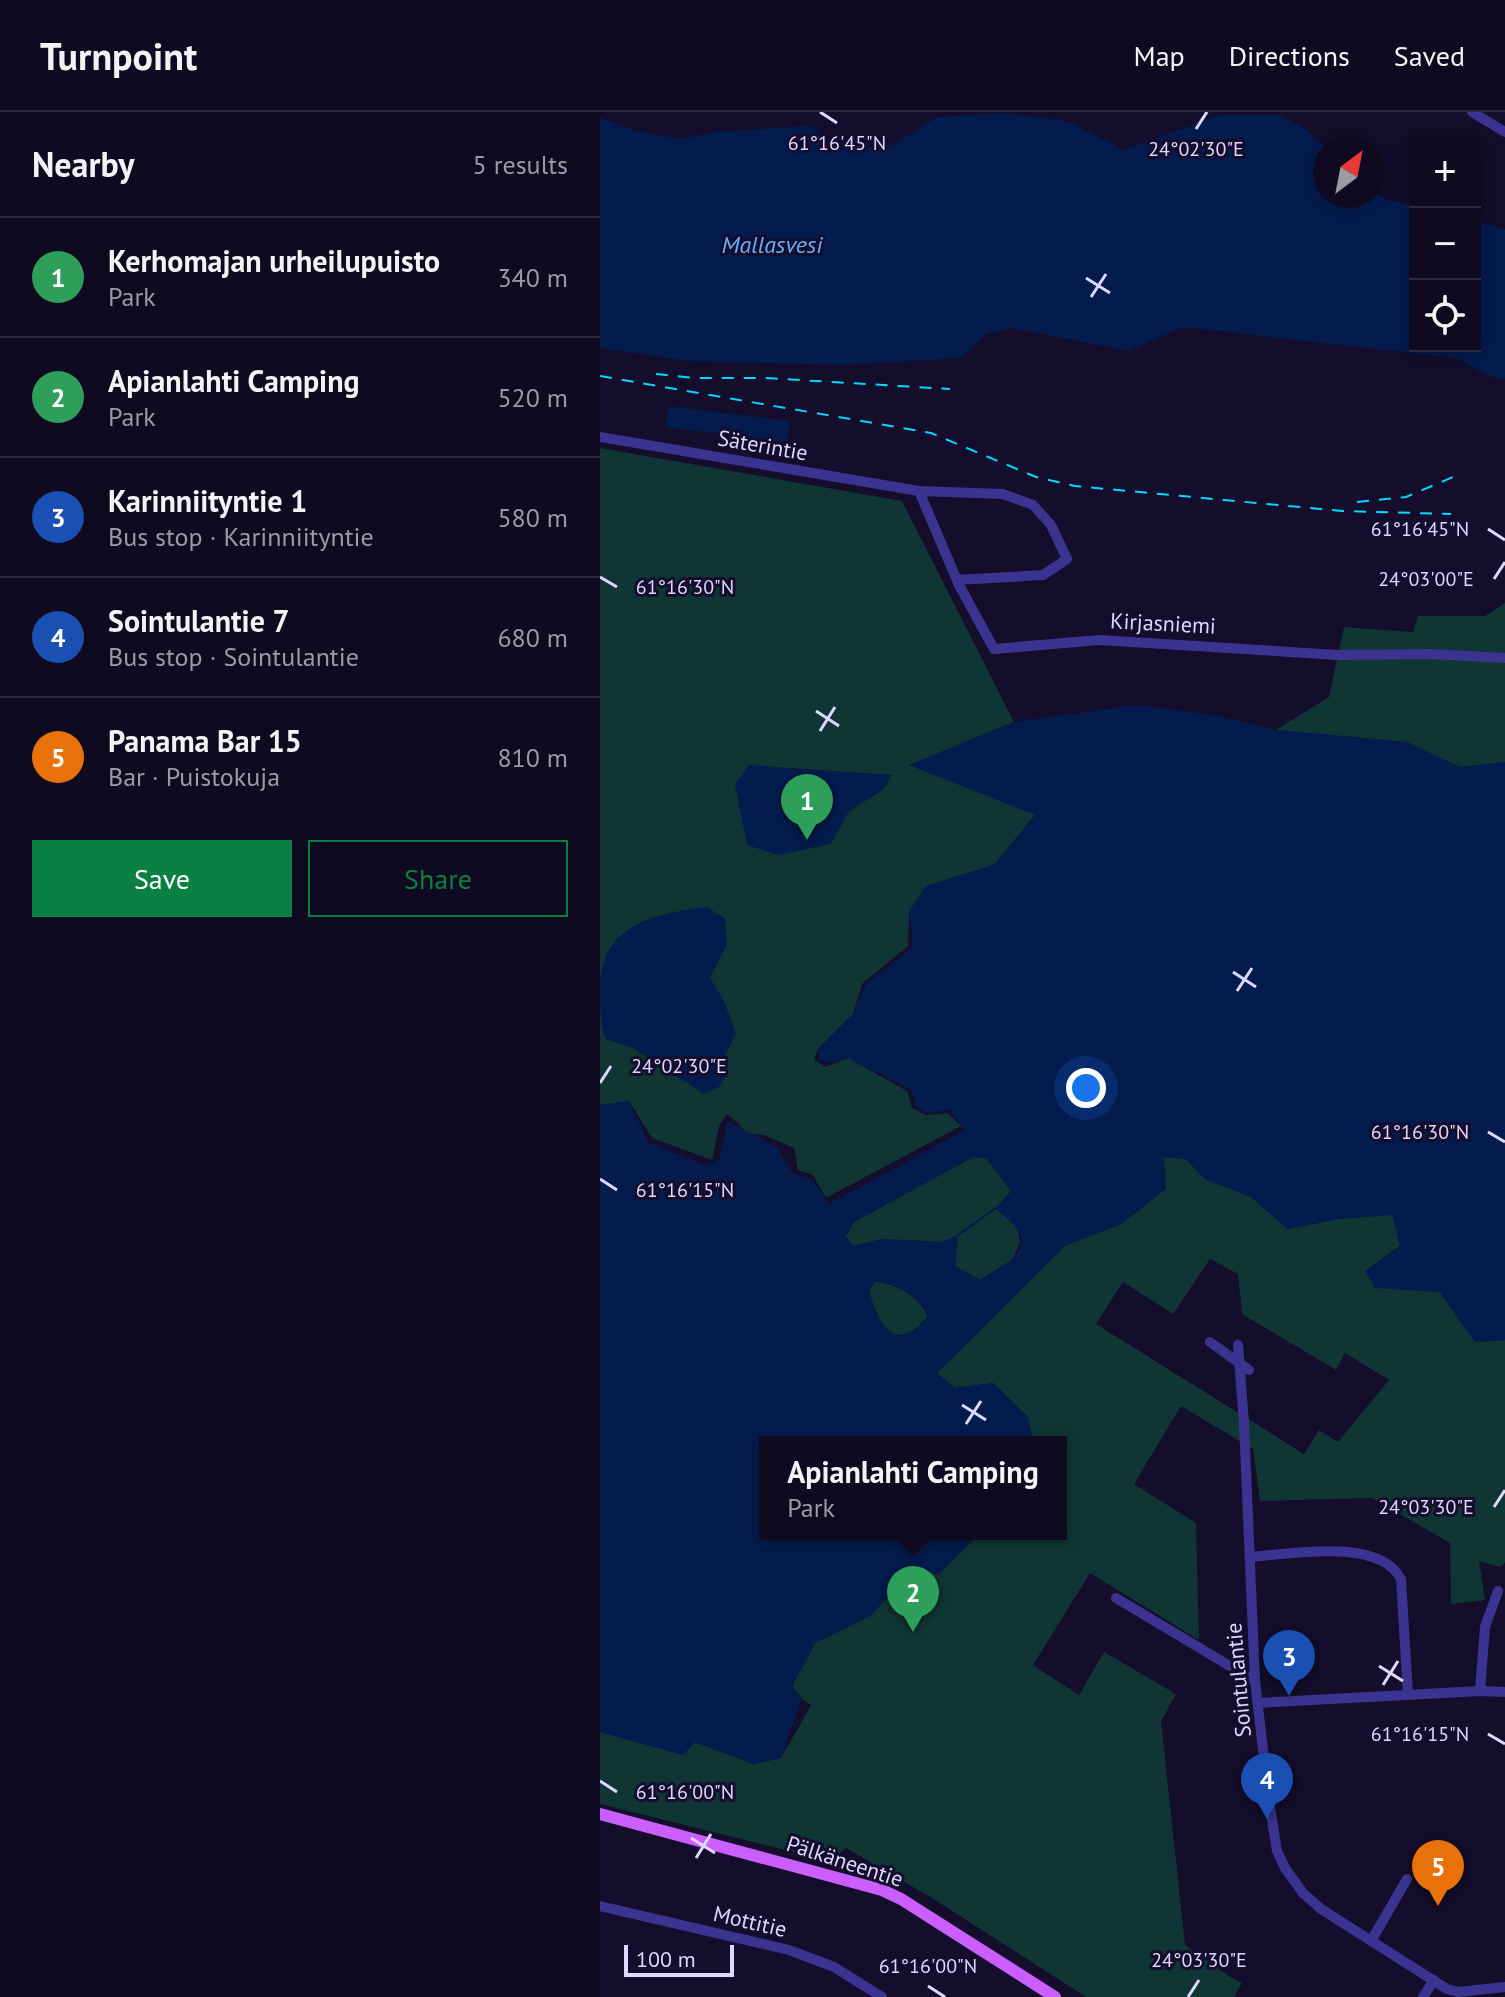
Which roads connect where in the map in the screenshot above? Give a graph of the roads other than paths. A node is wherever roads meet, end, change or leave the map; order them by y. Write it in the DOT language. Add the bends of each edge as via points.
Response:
graph roads {
  1 [pos="1472,112"];
  2 [pos="1505,132"];
  3 [pos="600,437"];
  4 [pos="919,491"];
  5 [pos="957,580"];
  6 [pos="1505,658"];
  7 [pos="1210,1342"];
  8 [pos="1238,1345"];
  9 [pos="1238,1363"];
  10 [pos="1249,1370"];
  11 [pos="1250,1557"];
  12 [pos="1498,1591"];
  13 [pos="1116,1598"];
  14 [pos="1255,1681"];
  15 [pos="1480,1691"];
  16 [pos="1505,1692"];
  17 [pos="1408,1695"];
  18 [pos="1258,1703"];
  19 [pos="600,1814"];
  20 [pos="1407,1879"];
  21 [pos="600,1906"];
  22 [pos="1371,1941"];
  23 [pos="1434,1980"];
  24 [pos="1505,1987"];
  25 [pos="882,1997"];
  26 [pos="1055,1997"];
  27 [pos="1423,1997"];
  1 -- 2 [label="street"];
  3 -- 4 [label="street, Säterintie"];
  4 -- 5 [label="street, Kirjasniemi"];
  4 -- 5 [label="street, Säterintie" via="1003,494 1033,505 1051,525 1067,559 1043,575"];
  5 -- 6 [label="street, Kirjasniemi" via="994,649 1099,640 1338,655"];
  7 -- 9 [label="street"];
  8 -- 9 [label="street, Sointulantie"];
  9 -- 10 [label="street"];
  9 -- 11 [label="street, Sointulantie"];
  11 -- 14 [label="street, Sointulantie"];
  11 -- 17 [label="street" via="1351,1551 1393,1567 1401,1579"];
  12 -- 15 [label="street" via="1485,1627"];
  13 -- 14 [label="street"];
  14 -- 18 [label="street, Sointulantie"];
  15 -- 16 [label="street"];
  15 -- 17 [label="street"];
  17 -- 18 [label="street"];
  18 -- 22 [label="street, Sointulantie" via="1277,1851 1303,1893"];
  19 -- 26 [label="main road, Pälkäneentie" via="882,1890"];
  20 -- 22 [label="street"];
  21 -- 25 [label="street, Mottitie" via="789,1950 834,1967"];
  22 -- 23 [label="street, Sointulantie"];
  23 -- 24 [label="street, Sointulantie" via="1458,1992"];
  23 -- 27 [label="street"];
}
